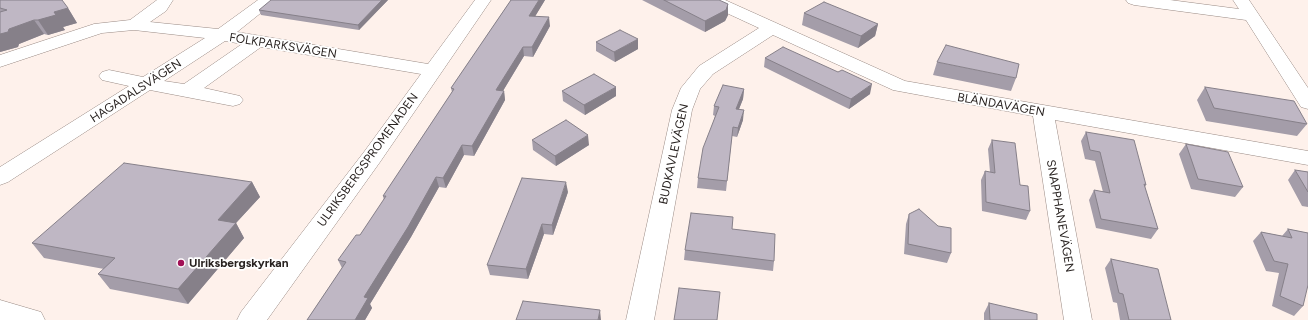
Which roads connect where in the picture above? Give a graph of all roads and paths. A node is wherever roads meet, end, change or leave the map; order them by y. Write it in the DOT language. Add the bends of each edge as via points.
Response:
graph roads {
  1 [pos="165,0"];
  2 [pos="269,0"];
  3 [pos="484,0"];
  4 [pos="710,0"];
  5 [pos="1134,0"];
  6 [pos="1241,0"];
  7 [pos="1251,16"];
  8 [pos="134,25"];
  9 [pos="771,28"];
  10 [pos="222,35"];
  11 [pos="258,41"];
  12 [pos="0,61"];
  13 [pos="432,70"];
  14 [pos="109,76"];
  15 [pos="148,84"];
  16 [pos="188,92"];
  17 [pos="233,100"];
  18 [pos="1308,103"];
  19 [pos="1043,112"];
  20 [pos="1308,158"];
  21 [pos="0,177"];
  22 [pos="0,310"];
  23 [pos="31,320"];
  24 [pos="251,320"];
  25 [pos="640,320"];
  26 [pos="1078,320"];
  1 -- 8 [label="street" via="160,7"];
  2 -- 10 [label="street, HAGADALSVÄGEN"];
  3 -- 13 [label="street, ULRIKSBERGSPROMENADEN"];
  4 -- 9 [label="street, BLÄNDAVÄGEN"];
  5 -- 7 [label="street"];
  6 -- 7 [label="street"];
  7 -- 18 [label="street"];
  8 -- 10 [label="street, FOLKPARKSVÄGEN"];
  8 -- 12 [label="street, FOLKPARKSVÄGEN" via="100,28"];
  9 -- 19 [label="street, BLÄNDAVÄGEN" via="900,86"];
  9 -- 25 [label="street, BUDKAVLEVÄGEN" via="706,70 691,88 682,110"];
  10 -- 11 [label="street, FOLKPARKSVÄGEN"];
  10 -- 15 [label="street, HAGADALSVÄGEN"];
  11 -- 13 [label="street, FOLKPARKSVÄGEN"];
  11 -- 16 [label="street"];
  13 -- 24 [label="street, ULRIKSBERGSPROMENADEN" via="372,157"];
  14 -- 15 [label="street"];
  15 -- 16 [label="street"];
  15 -- 21 [label="street, HAGADALSVÄGEN"];
  16 -- 17 [label="street"];
  19 -- 20 [label="street, BLÄNDAVÄGEN"];
  19 -- 26 [label="street, SNAPPHANEVÄGEN"];
  22 -- 23 [label="street"];
}
